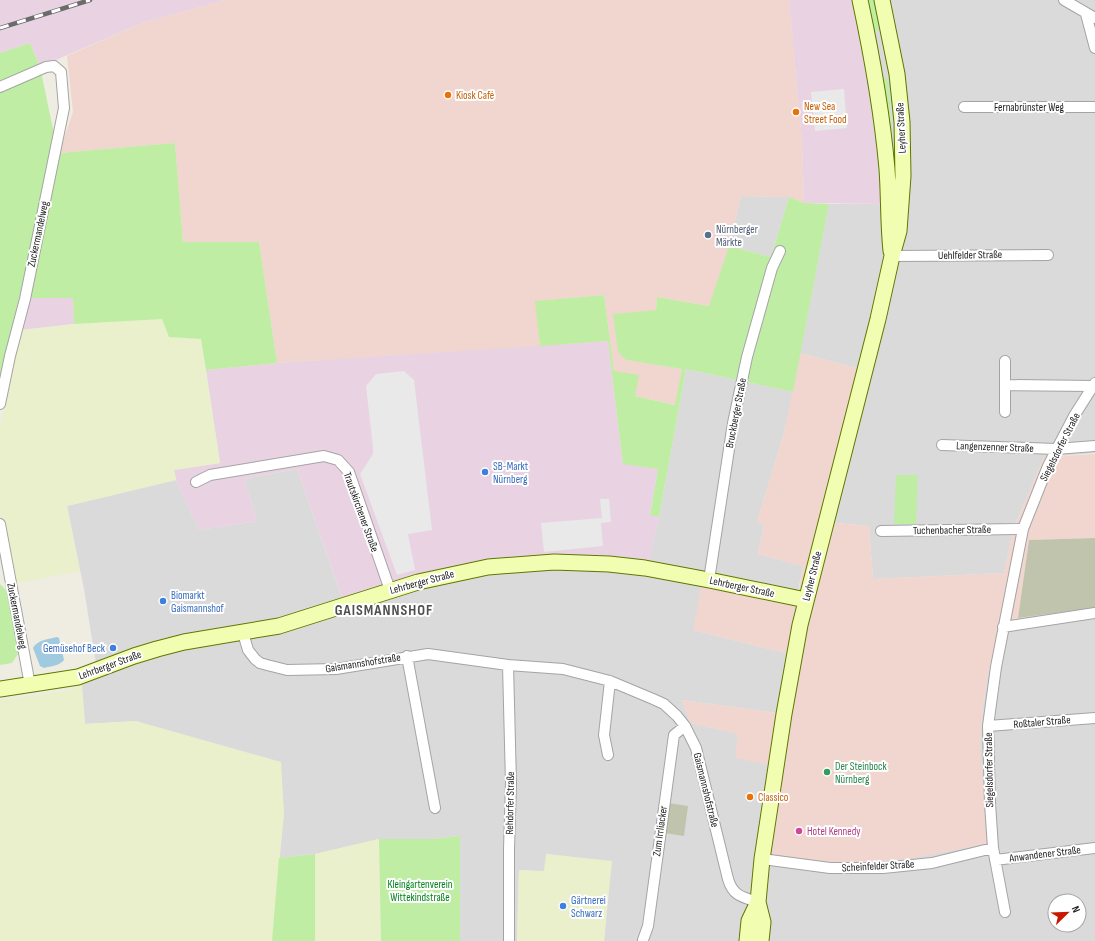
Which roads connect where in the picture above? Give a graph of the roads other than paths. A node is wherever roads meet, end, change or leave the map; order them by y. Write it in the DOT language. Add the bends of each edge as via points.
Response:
graph roads {
  1 [pos="860,0"];
  2 [pos="882,0"];
  3 [pos="1064,0"];
  4 [pos="1090,16"];
  5 [pos="1095,48"];
  6 [pos="0,87"];
  7 [pos="1095,106"];
  8 [pos="964,107"];
  9 [pos="780,251"];
  10 [pos="1048,255"];
  11 [pos="892,256"];
  12 [pos="1005,361"];
  13 [pos="1005,385"];
  14 [pos="1094,385"];
  15 [pos="0,404"];
  16 [pos="1005,412"];
  17 [pos="942,445"];
  18 [pos="1095,446"];
  19 [pos="1056,449"];
  20 [pos="196,482"];
  21 [pos="0,524"];
  22 [pos="1023,529"];
  23 [pos="881,531"];
  24 [pos="709,580"];
  25 [pos="390,590"];
  26 [pos="806,600"];
  27 [pos="1095,613"];
  28 [pos="1002,627"];
  29 [pos="243,633"];
  30 [pos="407,656"];
  31 [pos="508,664"];
  32 [pos="610,681"];
  33 [pos="30,685"];
  34 [pos="0,689"];
  35 [pos="1095,718"];
  36 [pos="685,726"];
  37 [pos="988,726"];
  38 [pos="608,754"];
  39 [pos="435,808"];
  40 [pos="993,848"];
  41 [pos="1095,848"];
  42 [pos="762,859"];
  43 [pos="995,860"];
  44 [pos="758,902"];
  45 [pos="1004,912"];
  46 [pos="643,940"];
  47 [pos="509,941"];
  48 [pos="747,941"];
  49 [pos="762,941"];
  1 -- 11 [label="main road, Leyher Straße" via="886,156 888,229"];
  2 -- 11 [label="main road, Leyher Straße" via="897,79 902,140 899,231"];
  3 -- 4 [label="street"];
  4 -- 5 [label="street"];
  6 -- 15 [label="street, Zuckermandelweg" via="54,66 61,72 64,108 25,299"];
  7 -- 8 [label="street, Fernabrünster Weg"];
  9 -- 24 [label="street, Bruckberger Straße" via="772,268 742,379"];
  10 -- 11 [label="street, Uehlfelder Straße"];
  11 -- 26 [label="main road, Leyher Straße"];
  12 -- 13 [label="street"];
  13 -- 14 [label="street, Siegelsdorfer Straße"];
  13 -- 16 [label="street"];
  14 -- 19 [label="street, Siegelsdorfer Straße"];
  17 -- 19 [label="street, Langenzenner Straße"];
  18 -- 19 [label="street, Langenzenner Straße"];
  19 -- 22 [label="street, Siegelsdorfer Straße"];
  20 -- 25 [label="street, Trautskirchener Straße" via="210,475 294,460 324,456 338,460 349,472"];
  21 -- 33 [label="street, Zuckermandelweg"];
  22 -- 23 [label="street, Tuchenbacher Straße"];
  22 -- 28 [label="street, Siegelsdorfer Straße"];
  24 -- 25 [label="main road, Lehrberger Straße" via="627,566 554,562 488,567"];
  24 -- 26 [label="main road, Lehrberger Straße"];
  25 -- 29 [label="main road, Lehrberger Straße" via="296,622"];
  26 -- 42 [label="main road, Leyher Straße" via="784,714"];
  27 -- 28 [label="street"];
  28 -- 37 [label="street, Siegelsdorfer Straße"];
  29 -- 30 [label="street, Gaismannshofstraße" via="248,650 255,659 267,666 287,670 336,669"];
  29 -- 33 [label="main road, Lehrberger Straße" via="173,644 78,677"];
  30 -- 31 [label="street, Gaismannshofstraße" via="428,654"];
  30 -- 39 [label="street, Gaismannshofstraße"];
  31 -- 32 [label="street, Gaismannshofstraße" via="563,669"];
  31 -- 47 [label="street, Rehdorfer Straße" via="511,784"];
  32 -- 36 [label="street, Gaismannshofstraße" via="664,704"];
  32 -- 38 [label="street" via="604,735"];
  33 -- 34 [label="main road, Lehrberger Straße"];
  35 -- 37 [label="street, Roßtaler Straße"];
  36 -- 44 [label="street, Gaismannshofstraße" via="696,748 729,884 737,894"];
  36 -- 46 [label="street, Zum Irrliacker" via="674,735 648,926"];
  37 -- 40 [label="street, Siegelsdorfer Straße"];
  40 -- 42 [label="street, Scheinfelder Straße" via="932,863 883,868 830,868"];
  40 -- 43 [label="street, Siegelsdorfer Straße"];
  41 -- 43 [label="street, Anwandener Straße"];
  42 -- 44 [label="main road, Leyher Straße"];
  43 -- 45 [label="street, Siegelsdorfer Straße"];
  44 -- 48 [label="main road, Leyher Straße" via="750,921"];
  44 -- 49 [label="main road, Leyher Straße" via="763,922"];
}
